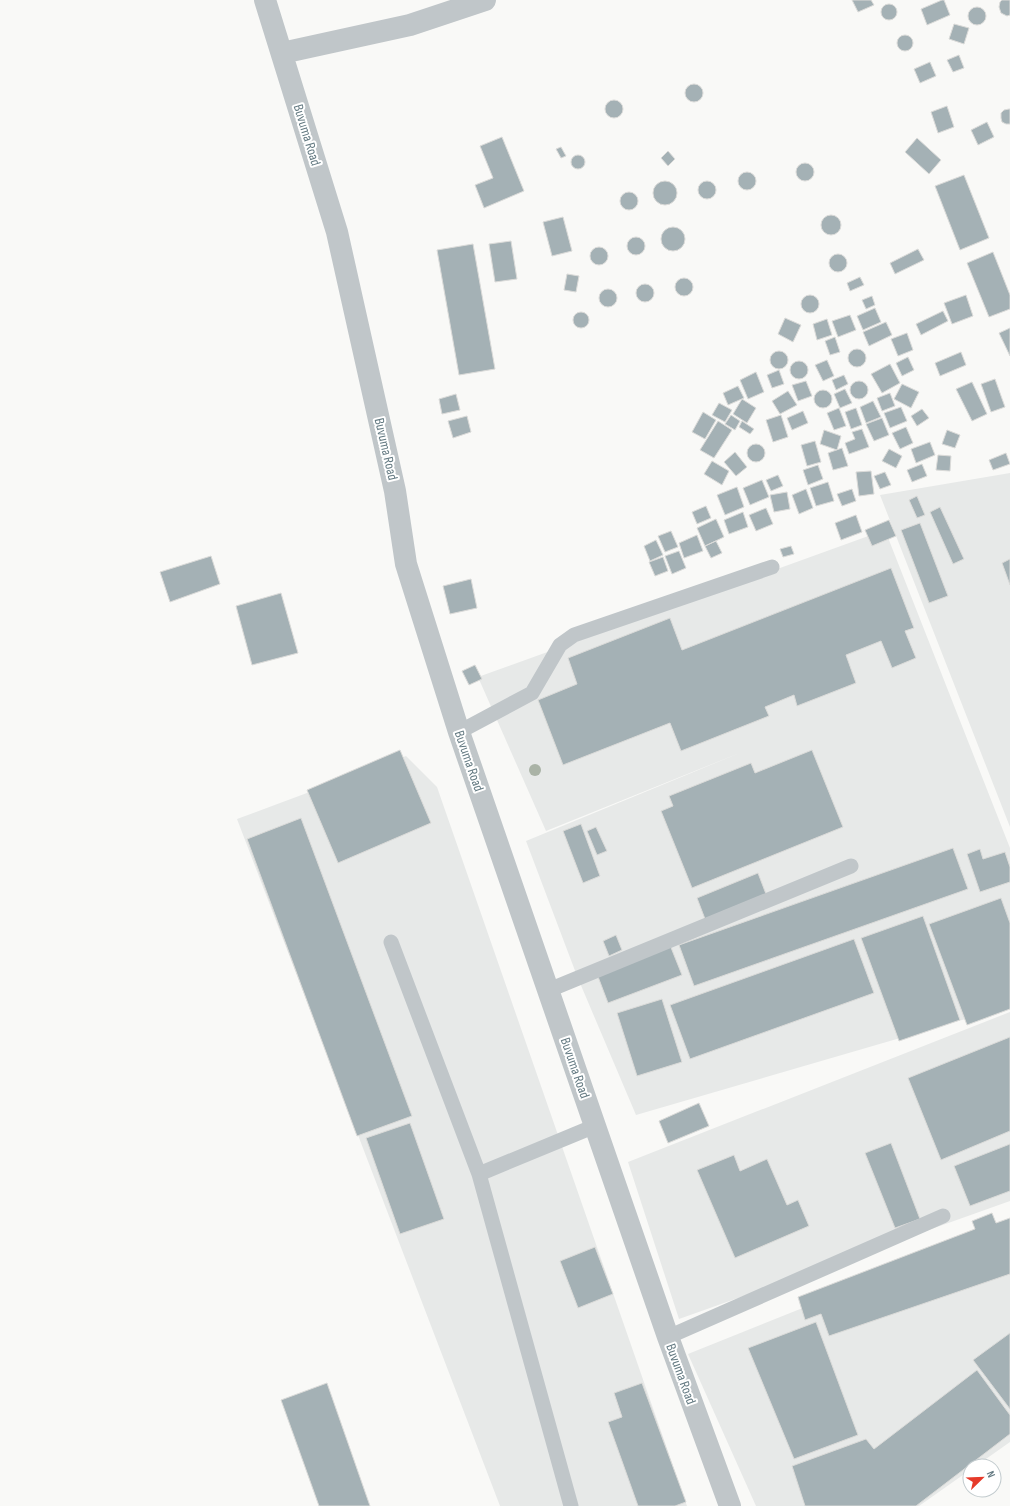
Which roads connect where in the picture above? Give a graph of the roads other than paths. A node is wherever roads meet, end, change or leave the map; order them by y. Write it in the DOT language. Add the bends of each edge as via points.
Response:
graph roads {
  1 [pos="265,0"];
  2 [pos="486,0"];
  3 [pos="282,53"];
  4 [pos="772,567"];
  5 [pos="459,732"];
  6 [pos="851,866"];
  7 [pos="392,942"];
  8 [pos="549,990"];
  9 [pos="595,1126"];
  10 [pos="479,1174"];
  11 [pos="943,1216"];
  12 [pos="668,1337"];
  13 [pos="571,1506"];
  14 [pos="730,1506"];
  1 -- 3 [label="street, Buvuma Road"];
  2 -- 3 [label="street" via="410,25"];
  3 -- 5 [label="street, Buvuma Road" via="337,232 395,491 406,564"];
  4 -- 5 [label="lane" via="574,635 560,645 532,693"];
  5 -- 8 [label="street, Buvuma Road"];
  6 -- 8 [label="lane"];
  7 -- 10 [label="lane"];
  8 -- 9 [label="street, Buvuma Road"];
  9 -- 10 [label="lane"];
  9 -- 12 [label="street, Buvuma Road"];
  10 -- 13 [label="lane"];
  11 -- 12 [label="lane"];
  12 -- 14 [label="street, Buvuma Road"];
}
